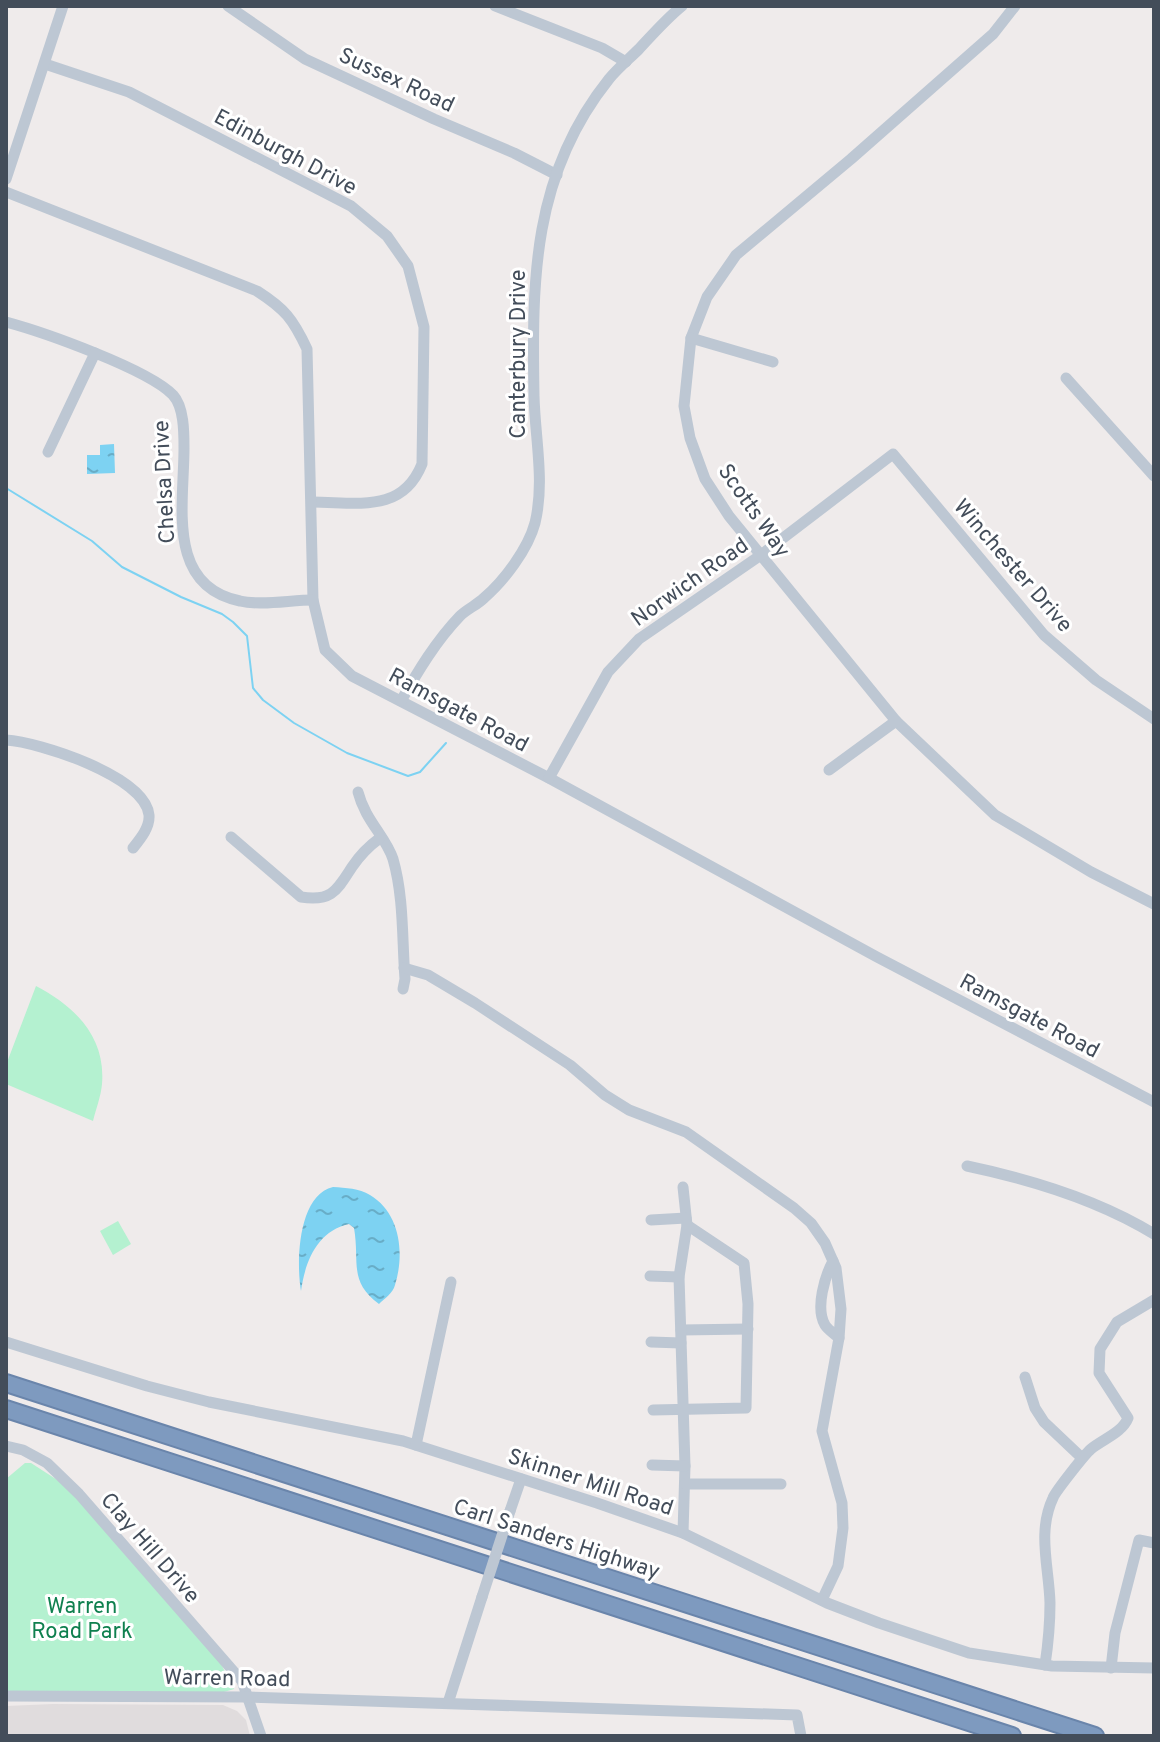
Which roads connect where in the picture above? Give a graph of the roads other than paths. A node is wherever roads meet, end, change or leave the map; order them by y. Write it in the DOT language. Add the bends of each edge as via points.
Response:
graph roads {
  1 [pos="63,6"];
  2 [pos="228,6"];
  3 [pos="495,6"];
  4 [pos="682,6"];
  5 [pos="1015,6"];
  6 [pos="626,62"];
  7 [pos="45,64"];
  8 [pos="557,175"];
  9 [pos="6,179"];
  10 [pos="6,192"];
  11 [pos="6,322"];
  12 [pos="691,338"];
  13 [pos="95,353"];
  14 [pos="773,362"];
  15 [pos="1066,378"];
  16 [pos="48,452"];
  17 [pos="893,454"];
  18 [pos="1154,476"];
  19 [pos="312,502"];
  20 [pos="761,555"];
  21 [pos="313,600"];
  22 [pos="401,701"];
  23 [pos="1154,719"];
  24 [pos="896,721"];
  25 [pos="6,740"];
  26 [pos="829,770"];
  27 [pos="549,778"];
  28 [pos="358,792"];
  29 [pos="231,837"];
  30 [pos="380,838"];
  31 [pos="133,848"];
  32 [pos="1154,904"];
  33 [pos="404,968"];
  34 [pos="403,989"];
  35 [pos="1154,1102"];
  36 [pos="967,1166"];
  37 [pos="683,1187"];
  38 [pos="651,1220"];
  39 [pos="686,1221"];
  40 [pos="1154,1234"];
  41 [pos="833,1261"];
  42 [pos="650,1276"];
  43 [pos="679,1277"];
  44 [pos="451,1282"];
  45 [pos="1154,1300"];
  46 [pos="748,1329"];
  47 [pos="681,1330"];
  48 [pos="839,1338"];
  49 [pos="6,1342"];
  50 [pos="651,1342"];
  51 [pos="681,1343"];
  52 [pos="1025,1377"];
  53 [pos="6,1383"];
  54 [pos="6,1409"];
  55 [pos="653,1410"];
  56 [pos="684,1411"];
  57 [pos="416,1445"];
  58 [pos="6,1446"];
  59 [pos="1082,1458"];
  60 [pos="652,1465"];
  61 [pos="685,1466"];
  62 [pos="521,1479"];
  63 [pos="685,1484"];
  64 [pos="781,1484"];
  65 [pos="683,1533"];
  66 [pos="1154,1543"];
  67 [pos="822,1600"];
  68 [pos="1045,1665"];
  69 [pos="1111,1668"];
  70 [pos="1154,1668"];
  71 [pos="6,1696"];
  72 [pos="246,1697"];
  73 [pos="448,1703"];
  74 [pos="261,1736"];
  75 [pos="801,1736"];
  76 [pos="1012,1736"];
  77 [pos="1095,1736"];
  1 -- 7 [label="street"];
  2 -- 8 [label="street, Sussex Road" via="305,59"];
  3 -- 6 [label="street"];
  4 -- 6 [label="street, Canterbury Drive"];
  5 -- 12 [label="street, Scotts Way" via="993,34 736,255 707,297"];
  6 -- 8 [label="street, Canterbury Drive" via="579,124"];
  7 -- 9 [label="street"];
  7 -- 19 [label="street, Edinburgh Drive" via="129,92 351,206 387,236 408,266 424,327 422,464 416,480 401,495 374,502"];
  8 -- 22 [label="street, Canterbury Drive" via="535,269 535,525 505,576 431,651"];
  10 -- 19 [label="street, Ramsgate Road" via="257,291 281,306 307,349"];
  11 -- 13 [label="street, Chelsa Drive"];
  12 -- 14 [label="street"];
  12 -- 20 [label="street, Scotts Way" via="684,406 690,438 705,479"];
  13 -- 16 [label="street"];
  13 -- 21 [label="street, Chelsa Drive" via="175,397 184,427 183,541 190,568 209,591 241,602"];
  15 -- 18 [label="street"];
  17 -- 20 [label="street, Norwich Road"];
  17 -- 23 [label="street, Winchester Drive" via="1044,635 1096,680"];
  19 -- 21 [label="street, Ramsgate Road"];
  20 -- 24 [label="street, Scotts Way"];
  20 -- 27 [label="street, Norwich Road" via="639,639 619,660"];
  21 -- 22 [label="street, Ramsgate Road" via="325,650 352,676"];
  22 -- 27 [label="street, Ramsgate Road"];
  24 -- 26 [label="street"];
  24 -- 32 [label="street, Scotts Way" via="995,815"];
  25 -- 31 [label="street" via="25,741 108,772 128,785 149,816"];
  27 -- 35 [label="street, Ramsgate Road"];
  28 -- 30 [label="street"];
  29 -- 30 [label="street" via="301,897 311,899 337,891"];
  30 -- 33 [label="street" via="393,859 400,894"];
  33 -- 34 [label="street"];
  33 -- 41 [label="street" via="428,975 475,1003 629,1110 686,1132 794,1208 811,1223"];
  36 -- 40 [label="street" via="1027,1181"];
  37 -- 39 [label="street"];
  38 -- 39 [label="street"];
  39 -- 43 [label="street"];
  39 -- 46 [label="street" via="744,1263"];
  41 -- 48 [label="street" via="841,1309"];
  41 -- 48 [label="street" via="820,1311 825,1326"];
  42 -- 43 [label="street"];
  43 -- 47 [label="street"];
  44 -- 57 [label="street"];
  45 -- 59 [label="street" via="1117,1322 1100,1349 1099,1373 1128,1418 1125,1426"];
  46 -- 47 [label="street"];
  46 -- 56 [label="street" via="746,1408"];
  47 -- 51 [label="street"];
  48 -- 67 [label="street" via="822,1431 842,1503 842,1539 838,1566"];
  49 -- 57 [label="street, Skinner Mill Road" via="209,1402"];
  50 -- 51 [label="street"];
  51 -- 56 [label="street"];
  52 -- 59 [label="street" via="1044,1422"];
  53 -- 77 [label="highway, Carl Sanders Highway"];
  54 -- 76 [label="highway"];
  55 -- 56 [label="street"];
  56 -- 61 [label="street"];
  57 -- 62 [label="street, Skinner Mill Road"];
  58 -- 72 [label="street, Clay Hill Drive" via="47,1463 79,1494 242,1681"];
  59 -- 68 [label="street" via="1054,1495 1044,1526 1050,1602"];
  60 -- 61 [label="street"];
  61 -- 63 [label="street"];
  62 -- 65 [label="street, Skinner Mill Road"];
  62 -- 73 [label="street, bridge"];
  63 -- 64 [label="street"];
  63 -- 65 [label="street"];
  65 -- 67 [label="street, Skinner Mill Road"];
  66 -- 69 [label="street" via="1139,1540"];
  67 -- 68 [label="street, Skinner Mill Road" via="969,1653"];
  68 -- 69 [label="street, Skinner Mill Road"];
  69 -- 70 [label="street, Skinner Mill Road"];
  71 -- 72 [label="street, Warren Road"];
  72 -- 73 [label="street, Warren Road"];
  72 -- 74 [label="street, Clay Hill Drive"];
  73 -- 75 [label="street, Warren Road" via="797,1715"];
}
